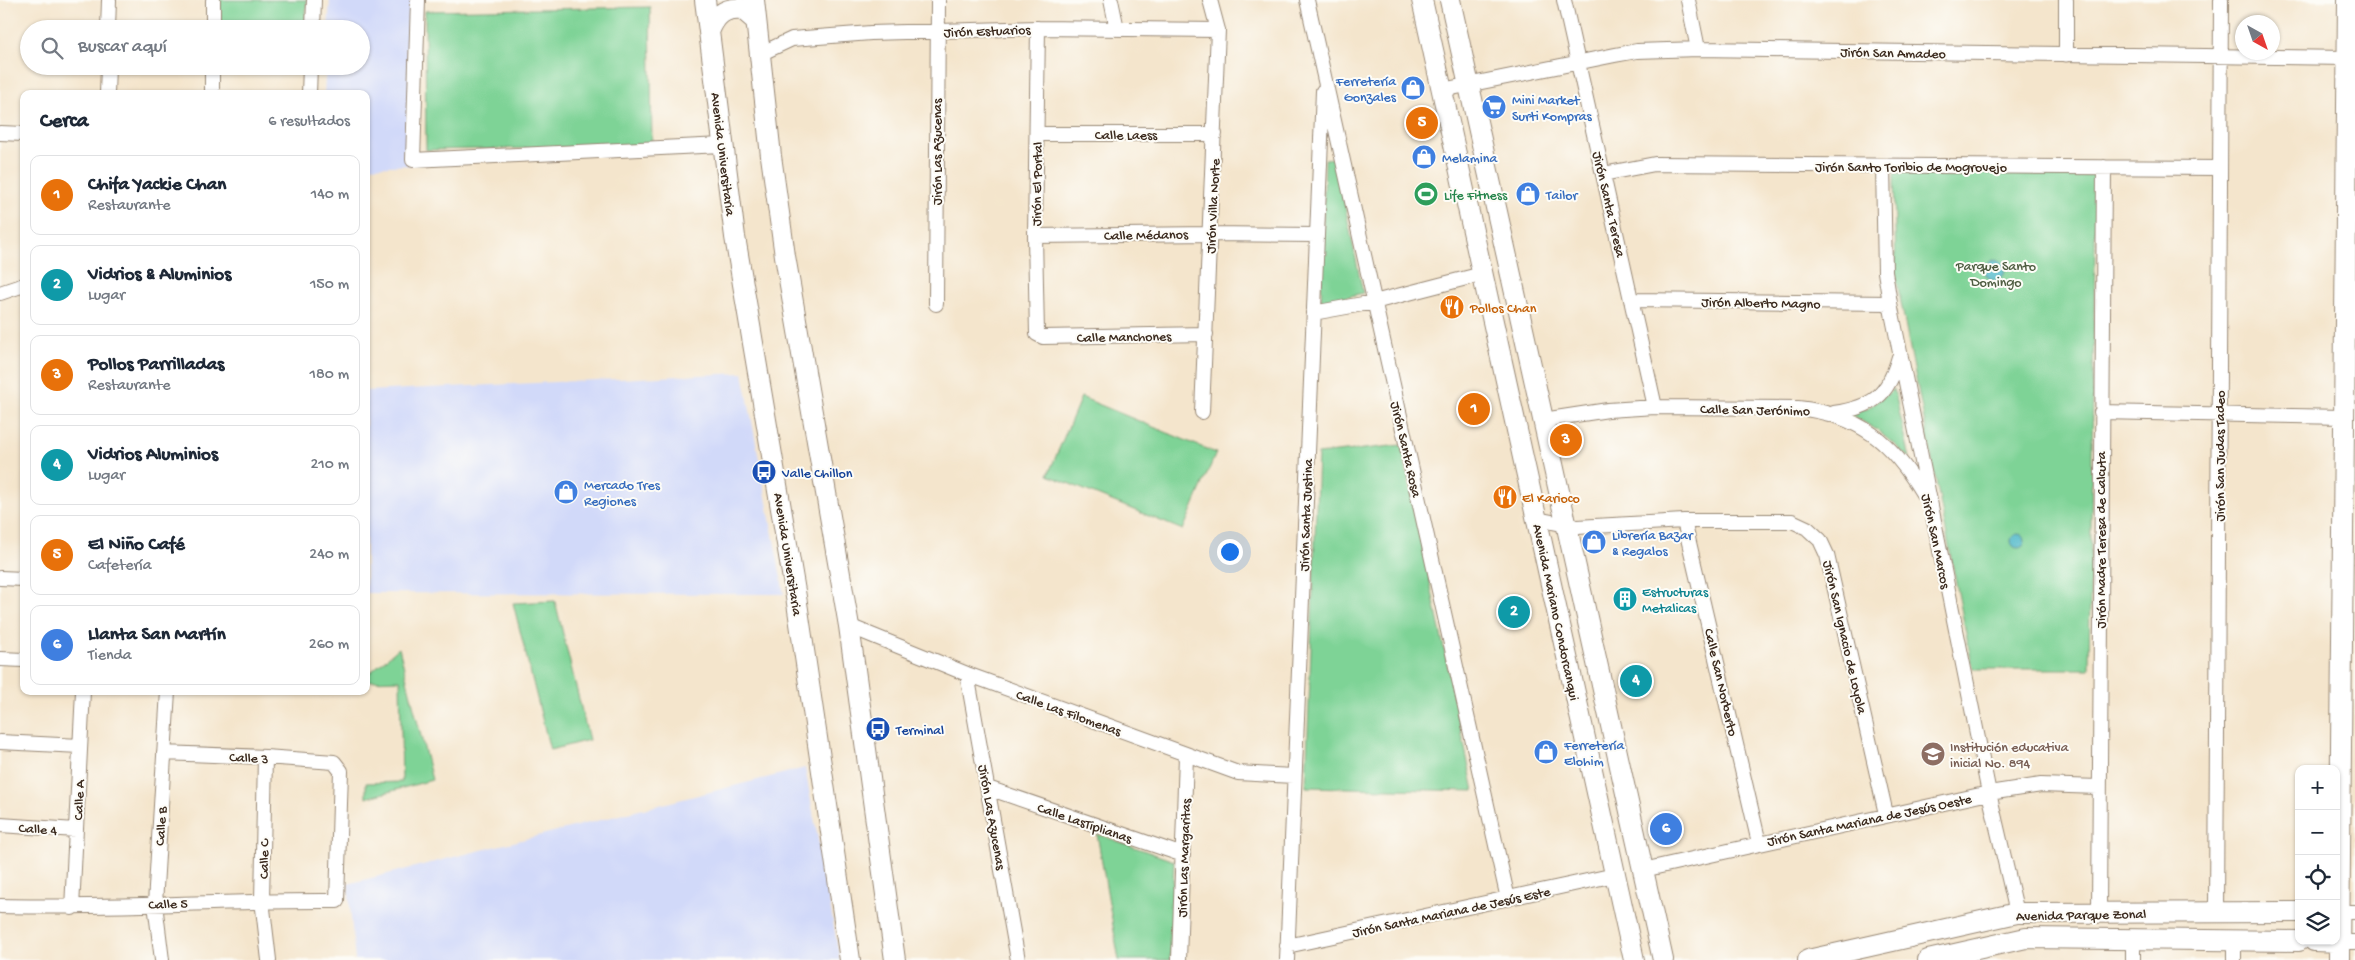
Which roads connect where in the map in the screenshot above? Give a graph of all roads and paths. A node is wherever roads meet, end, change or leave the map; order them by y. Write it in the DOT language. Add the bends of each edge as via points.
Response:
graph roads {
  1 [pos="109,0"];
  2 [pos="214,0"];
  3 [pos="314,0"];
  4 [pos="418,0"];
  5 [pos="705,0"];
  6 [pos="754,0"];
  7 [pos="938,0"];
  8 [pos="1111,0"];
  9 [pos="1210,0"];
  10 [pos="1307,0"];
  11 [pos="1422,0"];
  12 [pos="1450,0"];
  13 [pos="1564,0"];
  14 [pos="1688,0"];
  15 [pos="2066,0"];
  16 [pos="2222,0"];
  17 [pos="2348,0"];
  18 [pos="108,20"];
  19 [pos="213,20"];
  20 [pos="313,20"];
  21 [pos="756,21"];
  22 [pos="1038,28"];
  23 [pos="1117,29"];
  24 [pos="1218,30"];
  25 [pos="936,31"];
  26 [pos="709,32"];
  27 [pos="1698,49"];
  28 [pos="760,54"];
  29 [pos="2066,55"];
  30 [pos="2221,58"];
  31 [pos="2347,58"];
  32 [pos="1578,62"];
  33 [pos="1324,70"];
  34 [pos="108,75"];
  35 [pos="212,75"];
  36 [pos="310,75"];
  37 [pos="1469,84"];
  38 [pos="107,90"];
  39 [pos="212,90"];
  40 [pos="309,90"];
  41 [pos="1442,90"];
  42 [pos="0,133"];
  43 [pos="20,134"];
  44 [pos="1036,134"];
  45 [pos="1215,134"];
  46 [pos="722,144"];
  47 [pos="1883,166"];
  48 [pos="2104,167"];
  49 [pos="2220,168"];
  50 [pos="1603,174"];
  51 [pos="1211,234"];
  52 [pos="1035,236"];
  53 [pos="1317,236"];
  54 [pos="1482,274"];
  55 [pos="20,286"];
  56 [pos="0,293"];
  57 [pos="1631,300"];
  58 [pos="1374,302"];
  59 [pos="1890,303"];
  60 [pos="936,304"];
  61 [pos="1314,314"];
  62 [pos="1206,334"];
  63 [pos="1043,337"];
  64 [pos="1900,354"];
  65 [pos="1655,407"];
  66 [pos="1202,412"];
  67 [pos="2101,412"];
  68 [pos="1834,414"];
  69 [pos="2219,414"];
  70 [pos="2344,417"];
  71 [pos="1543,420"];
  72 [pos="1929,504"];
  73 [pos="1537,519"];
  74 [pos="1684,521"];
  75 [pos="1564,524"];
  76 [pos="0,578"];
  77 [pos="20,579"];
  78 [pos="848,626"];
  79 [pos="0,659"];
  80 [pos="20,660"];
  81 [pos="967,674"];
  82 [pos="83,695"];
  83 [pos="168,695"];
  84 [pos="0,742"];
  85 [pos="80,746"];
  86 [pos="164,753"];
  87 [pos="1186,756"];
  88 [pos="265,757"];
  89 [pos="1294,776"];
  90 [pos="2098,787"];
  91 [pos="988,788"];
  92 [pos="1989,793"];
  93 [pos="1886,814"];
  94 [pos="0,825"];
  95 [pos="76,830"];
  96 [pos="1759,843"];
  97 [pos="1183,855"];
  98 [pos="1643,870"];
  99 [pos="1615,875"];
  100 [pos="1648,892"];
  101 [pos="1620,898"];
  102 [pos="1508,899"];
  103 [pos="262,900"];
  104 [pos="337,901"];
  105 [pos="155,904"];
  106 [pos="0,906"];
  107 [pos="72,908"];
  108 [pos="2295,912"];
  109 [pos="2344,912"];
  110 [pos="2017,913"];
  111 [pos="2099,913"];
  112 [pos="2216,913"];
  113 [pos="2133,940"];
  114 [pos="2295,942"];
  115 [pos="2332,945"];
  116 [pos="2345,948"];
  117 [pos="2234,950"];
  118 [pos="1287,953"];
  119 [pos="890,956"];
  120 [pos="851,959"];
  121 [pos="162,960"];
  122 [pos="269,960"];
  123 [pos="1018,960"];
  124 [pos="1179,960"];
  125 [pos="1634,960"];
  126 [pos="1662,960"];
  127 [pos="1808,960"];
  128 [pos="1928,960"];
  129 [pos="2133,960"];
  1 -- 18 [label="street"];
  2 -- 19 [label="street"];
  3 -- 20 [label="street"];
  4 -- 46 [label="street" via="413,160"];
  5 -- 26 [label="main road, Avenida Universitaria"];
  6 -- 21 [label="main road"];
  7 -- 25 [label="street, Jirón Las Azucenas"];
  8 -- 23 [label="street"];
  9 -- 24 [label="street, Jirón Villa Norte"];
  10 -- 33 [label="street, Jirón Santa Rosa"];
  11 -- 41 [label="main road, Avenida Mariano Condorcanqui"];
  12 -- 37 [label="main road, Avenida Mariano Condorcanqui"];
  13 -- 32 [label="street, Jirón Santa Teresa"];
  14 -- 27 [label="street"];
  15 -- 29 [label="street"];
  16 -- 30 [label="street, Jirón San Judas Tadeo"];
  17 -- 31 [label="main road"];
  21 -- 26 [label="main road" via="742,9 728,9 716,18"];
  21 -- 28 [label="main road"];
  22 -- 23 [label="street, Jirón Estuarios"];
  22 -- 25 [label="street, Jirón Estuarios"];
  22 -- 44 [label="street, Jirón El Portal"];
  23 -- 24 [label="street, Jirón Estuarios"];
  24 -- 45 [label="street, Jirón Villa Norte"];
  25 -- 28 [label="street, Jirón Estuarios" via="792,39"];
  25 -- 60 [label="street, Jirón Las Azucenas"];
  26 -- 46 [label="main road, Avenida Universitaria"];
  27 -- 29 [label="street, Jirón San Amadeo"];
  27 -- 32 [label="street, Jirón San Amadeo" via="1637,51"];
  28 -- 78 [label="main road" via="785,256"];
  29 -- 30 [label="street, Jirón San Amadeo"];
  30 -- 31 [label="street, Jirón San Amadeo"];
  30 -- 49 [label="street, Jirón San Judas Tadeo"];
  31 -- 70 [label="main road"];
  32 -- 37 [label="street, Jirón San Amadeo"];
  32 -- 50 [label="street, Jirón Santa Teresa"];
  33 -- 53 [label="street, Jirón Santa Justina"];
  33 -- 58 [label="street, Jirón Santa Rosa"];
  34 -- 38 [label="street"];
  35 -- 39 [label="street"];
  36 -- 40 [label="street"];
  37 -- 41 [label="street, Jirón San Amadeo"];
  37 -- 71 [label="main road, Avenida Mariano Condorcanqui"];
  41 -- 54 [label="main road, Avenida Mariano Condorcanqui"];
  42 -- 43 [label="street"];
  44 -- 45 [label="street, Calle Laess"];
  44 -- 52 [label="street, Jirón El Portal"];
  45 -- 51 [label="street, Jirón Villa Norte"];
  46 -- 120 [label="main road, Avenida Universitaria"];
  47 -- 48 [label="street, Jirón Santo Toribio de Mogrovejo"];
  47 -- 50 [label="street, Jirón Santo Toribio de Mogrovejo" via="1655,164"];
  47 -- 59 [label="street, Jirón San Marcos" via="1885,272"];
  48 -- 49 [label="street, Jirón Santo Toribio de Mogrovejo"];
  48 -- 67 [label="street, Jirón Madre Teresa de Calcuta"];
  49 -- 69 [label="street, Jirón San Judas Tadeo"];
  50 -- 57 [label="street, Jirón Santa Teresa"];
  51 -- 52 [label="street, Calle Médanos"];
  51 -- 53 [label="street, Calle Médanos"];
  51 -- 62 [label="street, Jirón Villa Norte"];
  52 -- 63 [label="street, Jirón El Portal" via="1036,327 1037,334"];
  53 -- 61 [label="street, Jirón Santa Justina"];
  54 -- 58 [label="street"];
  54 -- 73 [label="main road, Avenida Mariano Condorcanqui"];
  55 -- 56 [label="street"];
  57 -- 59 [label="street, Jirón Alberto Magno"];
  57 -- 65 [label="street, Jirón Santa Teresa"];
  58 -- 61 [label="street"];
  58 -- 102 [label="street, Jirón Santa Rosa"];
  59 -- 64 [label="street, Jirón San Marcos"];
  61 -- 89 [label="street, Jirón Santa Justina"];
  62 -- 63 [label="street, Calle Manchones"];
  62 -- 66 [label="street, Jirón Villa Norte"];
  64 -- 68 [label="street" via="1893,380 1883,392 1866,404"];
  64 -- 72 [label="street, Jirón San Marcos"];
  65 -- 68 [label="street, Calle San Jerónimo" via="1798,408"];
  65 -- 71 [label="street, Calle San Jerónimo"];
  67 -- 69 [label="street"];
  67 -- 90 [label="street, Jirón Madre Teresa de Calcuta"];
  68 -- 72 [label="street, Calle San Jerónimo" via="1863,428 1886,446 1907,469"];
  69 -- 70 [label="street"];
  69 -- 112 [label="street, Jirón San Judas Tadeo"];
  70 -- 109 [label="main road"];
  71 -- 75 [label="main road, Avenida Mariano Condorcanqui"];
  72 -- 92 [label="street, Jirón San Marcos"];
  73 -- 75 [label="street, Jirón San Ignacio de Loyola"];
  73 -- 99 [label="main road, Avenida Mariano Condorcanqui"];
  74 -- 75 [label="street, Jirón San Ignacio de Loyola" via="1577,527"];
  74 -- 93 [label="street, Jirón San Ignacio de Loyola" via="1792,521 1807,528 1820,540 1827,555"];
  74 -- 96 [label="street, Calle San Norberto"];
  75 -- 98 [label="main road, Avenida Mariano Condorcanqui"];
  76 -- 77 [label="street"];
  78 -- 81 [label="street, Calle Las Filomenas"];
  78 -- 119 [label="main road"];
  79 -- 80 [label="street"];
  81 -- 87 [label="street, Calle Las Filomenas"];
  81 -- 91 [label="street, Jirón Las Azucenas"];
  82 -- 85 [label="street, Calle A"];
  83 -- 86 [label="street, Calle B"];
  84 -- 85 [label="street"];
  85 -- 95 [label="street, Calle A"];
  86 -- 88 [label="street, Calle 3"];
  86 -- 105 [label="street, Calle B"];
  87 -- 89 [label="street, Calle Las Filomenas" via="1238,773"];
  87 -- 97 [label="street, Jirón Las Margaritas"];
  88 -- 103 [label="street, Calle C"];
  88 -- 104 [label="street, Calle 3" via="334,762 341,771"];
  89 -- 118 [label="street, Jirón Santa Justina"];
  90 -- 92 [label="street, Jirón Santa Mariana de Jesús Oeste" via="2041,785"];
  90 -- 111 [label="street, Jirón Madre Teresa de Calcuta"];
  91 -- 97 [label="street, Calle LasTiplianas"];
  91 -- 123 [label="street, Jirón Las Azucenas"];
  92 -- 93 [label="street, Jirón Santa Mariana de Jesús Oeste"];
  92 -- 110 [label="street, Jirón San Marcos"];
  93 -- 96 [label="street, Jirón Santa Mariana de Jesús Oeste"];
  94 -- 95 [label="street, Calle 4"];
  95 -- 107 [label="street, Calle A"];
  96 -- 98 [label="street, Jirón Santa Mariana de Jesús Oeste"];
  97 -- 124 [label="street, Jirón Las Margaritas"];
  98 -- 100 [label="main road, Avenida Mariano Condorcanqui"];
  99 -- 101 [label="main road, Avenida Mariano Condorcanqui"];
  99 -- 102 [label="street, Jirón Santa Mariana de Jesús Este"];
  100 -- 101 [label="main road"];
  100 -- 126 [label="main road, Avenida Mariano Condorcanqui"];
  101 -- 125 [label="main road, Avenida Mariano Condorcanqui"];
  102 -- 118 [label="street, Jirón Santa Mariana de Jesús Este"];
  103 -- 104 [label="street, Calle 5"];
  103 -- 105 [label="street, Calle 5"];
  103 -- 122 [label="street, Calle C"];
  105 -- 107 [label="street, Calle 5"];
  105 -- 121 [label="street, Calle B"];
  106 -- 107 [label="street, Calle 5"];
  108 -- 112 [label="main road, Avenida Parque Zonal"];
  109 -- 116 [label="main road"];
  110 -- 111 [label="main road, Avenida Parque Zonal"];
  110 -- 127 [label="main road, Avenida Parque Zonal"];
  111 -- 112 [label="main road, Avenida Parque Zonal"];
  113 -- 117 [label="main road, Avenida Parque Zonal"];
  113 -- 128 [label="main road, Avenida Parque Zonal" via="2026,938"];
  113 -- 129 [label="street"];
  114 -- 117 [label="main road, Avenida Parque Zonal"];
  115 -- 116 [label="main road"];
}
